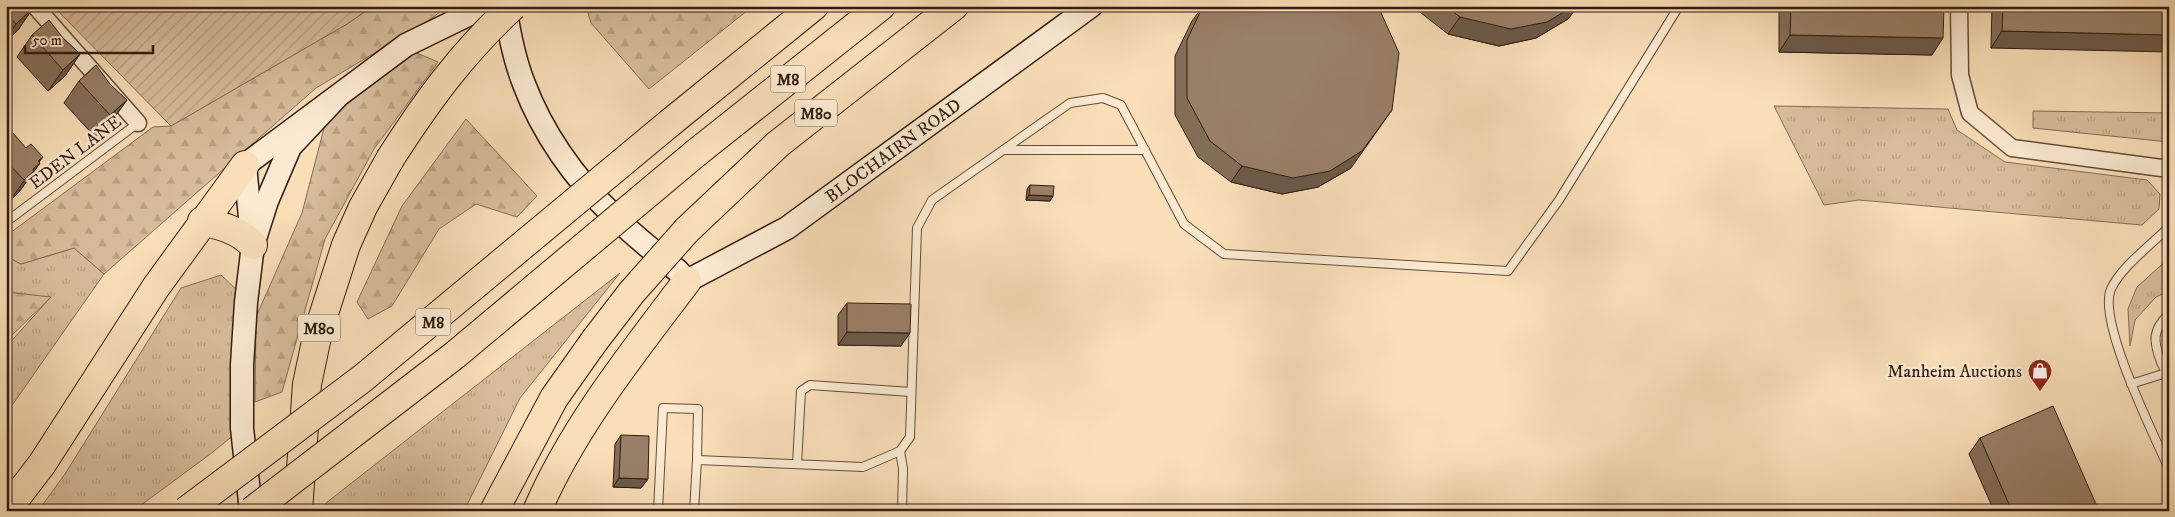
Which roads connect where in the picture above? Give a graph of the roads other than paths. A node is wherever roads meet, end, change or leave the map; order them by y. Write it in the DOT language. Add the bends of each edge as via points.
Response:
graph roads {
  1 [pos="35,6"];
  2 [pos="486,6"];
  3 [pos="505,6"];
  4 [pos="513,6"];
  5 [pos="814,6"];
  6 [pos="881,6"];
  7 [pos="954,6"];
  8 [pos="1091,6"];
  9 [pos="1679,6"];
  10 [pos="1959,6"];
  11 [pos="336,98"];
  12 [pos="138,123"];
  13 [pos="1004,150"];
  14 [pos="1145,150"];
  15 [pos="245,165"];
  16 [pos="2169,169"];
  17 [pos="202,221"];
  18 [pos="6,222"];
  19 [pos="2169,227"];
  20 [pos="253,246"];
  21 [pos="686,282"];
  22 [pos="2169,314"];
  23 [pos="2167,375"];
  24 [pos="2131,384"];
  25 [pos="911,392"];
  26 [pos="900,451"];
  27 [pos="697,460"];
  28 [pos="797,464"];
  29 [pos="2169,469"];
  30 [pos="6,511"];
  31 [pos="186,511"];
  32 [pos="251,511"];
  33 [pos="298,511"];
  34 [pos="494,511"];
  35 [pos="537,511"];
  36 [pos="658,511"];
  37 [pos="694,511"];
  38 [pos="902,511"];
  1 -- 12 [label="street"];
  2 -- 11 [label="street" via="406,45"];
  3 -- 21 [label="street" via="523,82 537,115 573,170 610,213 678,270"];
  4 -- 33 [label="highway, M80, bridge" via="469,50 423,107 363,207 346,245 318,332 307,384"];
  5 -- 31 [label="highway, M8, bridge" via="363,378"];
  6 -- 32 [label="highway, M8, bridge" via="696,153 454,355"];
  7 -- 34 [label="highway, M80, bridge" via="778,144 687,230 632,292 554,398"];
  8 -- 21 [label="street, BLOCHAIRN ROAD" via="787,228"];
  9 -- 14 [label="lane" via="1559,200 1508,271 1224,254 1184,224"];
  10 -- 16 [label="street" via="1960,75 1970,113 2012,148"];
  11 -- 15 [label="street"];
  11 -- 20 [label="street" via="290,147 267,201"];
  12 -- 18 [label="lane, EDEN LANE"];
  13 -- 14 [label="lane"];
  13 -- 14 [label="lane" via="1070,103 1103,98 1121,105"];
  13 -- 25 [label="lane" via="932,200 917,228"];
  15 -- 17 [label="highway"];
  15 -- 20 [label="street"];
  17 -- 20 [label="highway" via="236,231"];
  17 -- 30 [label="highway" via="156,286 42,464"];
  19 -- 24 [label="lane" via="2125,270 2111,290 2110,321"];
  20 -- 32 [label="street" via="242,365 242,428"];
  21 -- 35 [label="highway" via="612,380 549,482"];
  22 -- 23 [label="lane" via="2155,334 2156,348"];
  23 -- 24 [label="lane"];
  24 -- 29 [label="lane"];
  25 -- 26 [label="lane" via="910,437"];
  25 -- 28 [label="lane" via="810,385 801,391"];
  26 -- 28 [label="lane" via="863,467"];
  26 -- 38 [label="lane"];
  27 -- 28 [label="lane"];
  27 -- 36 [label="lane" via="698,409 663,408"];
  27 -- 37 [label="lane"];
}
